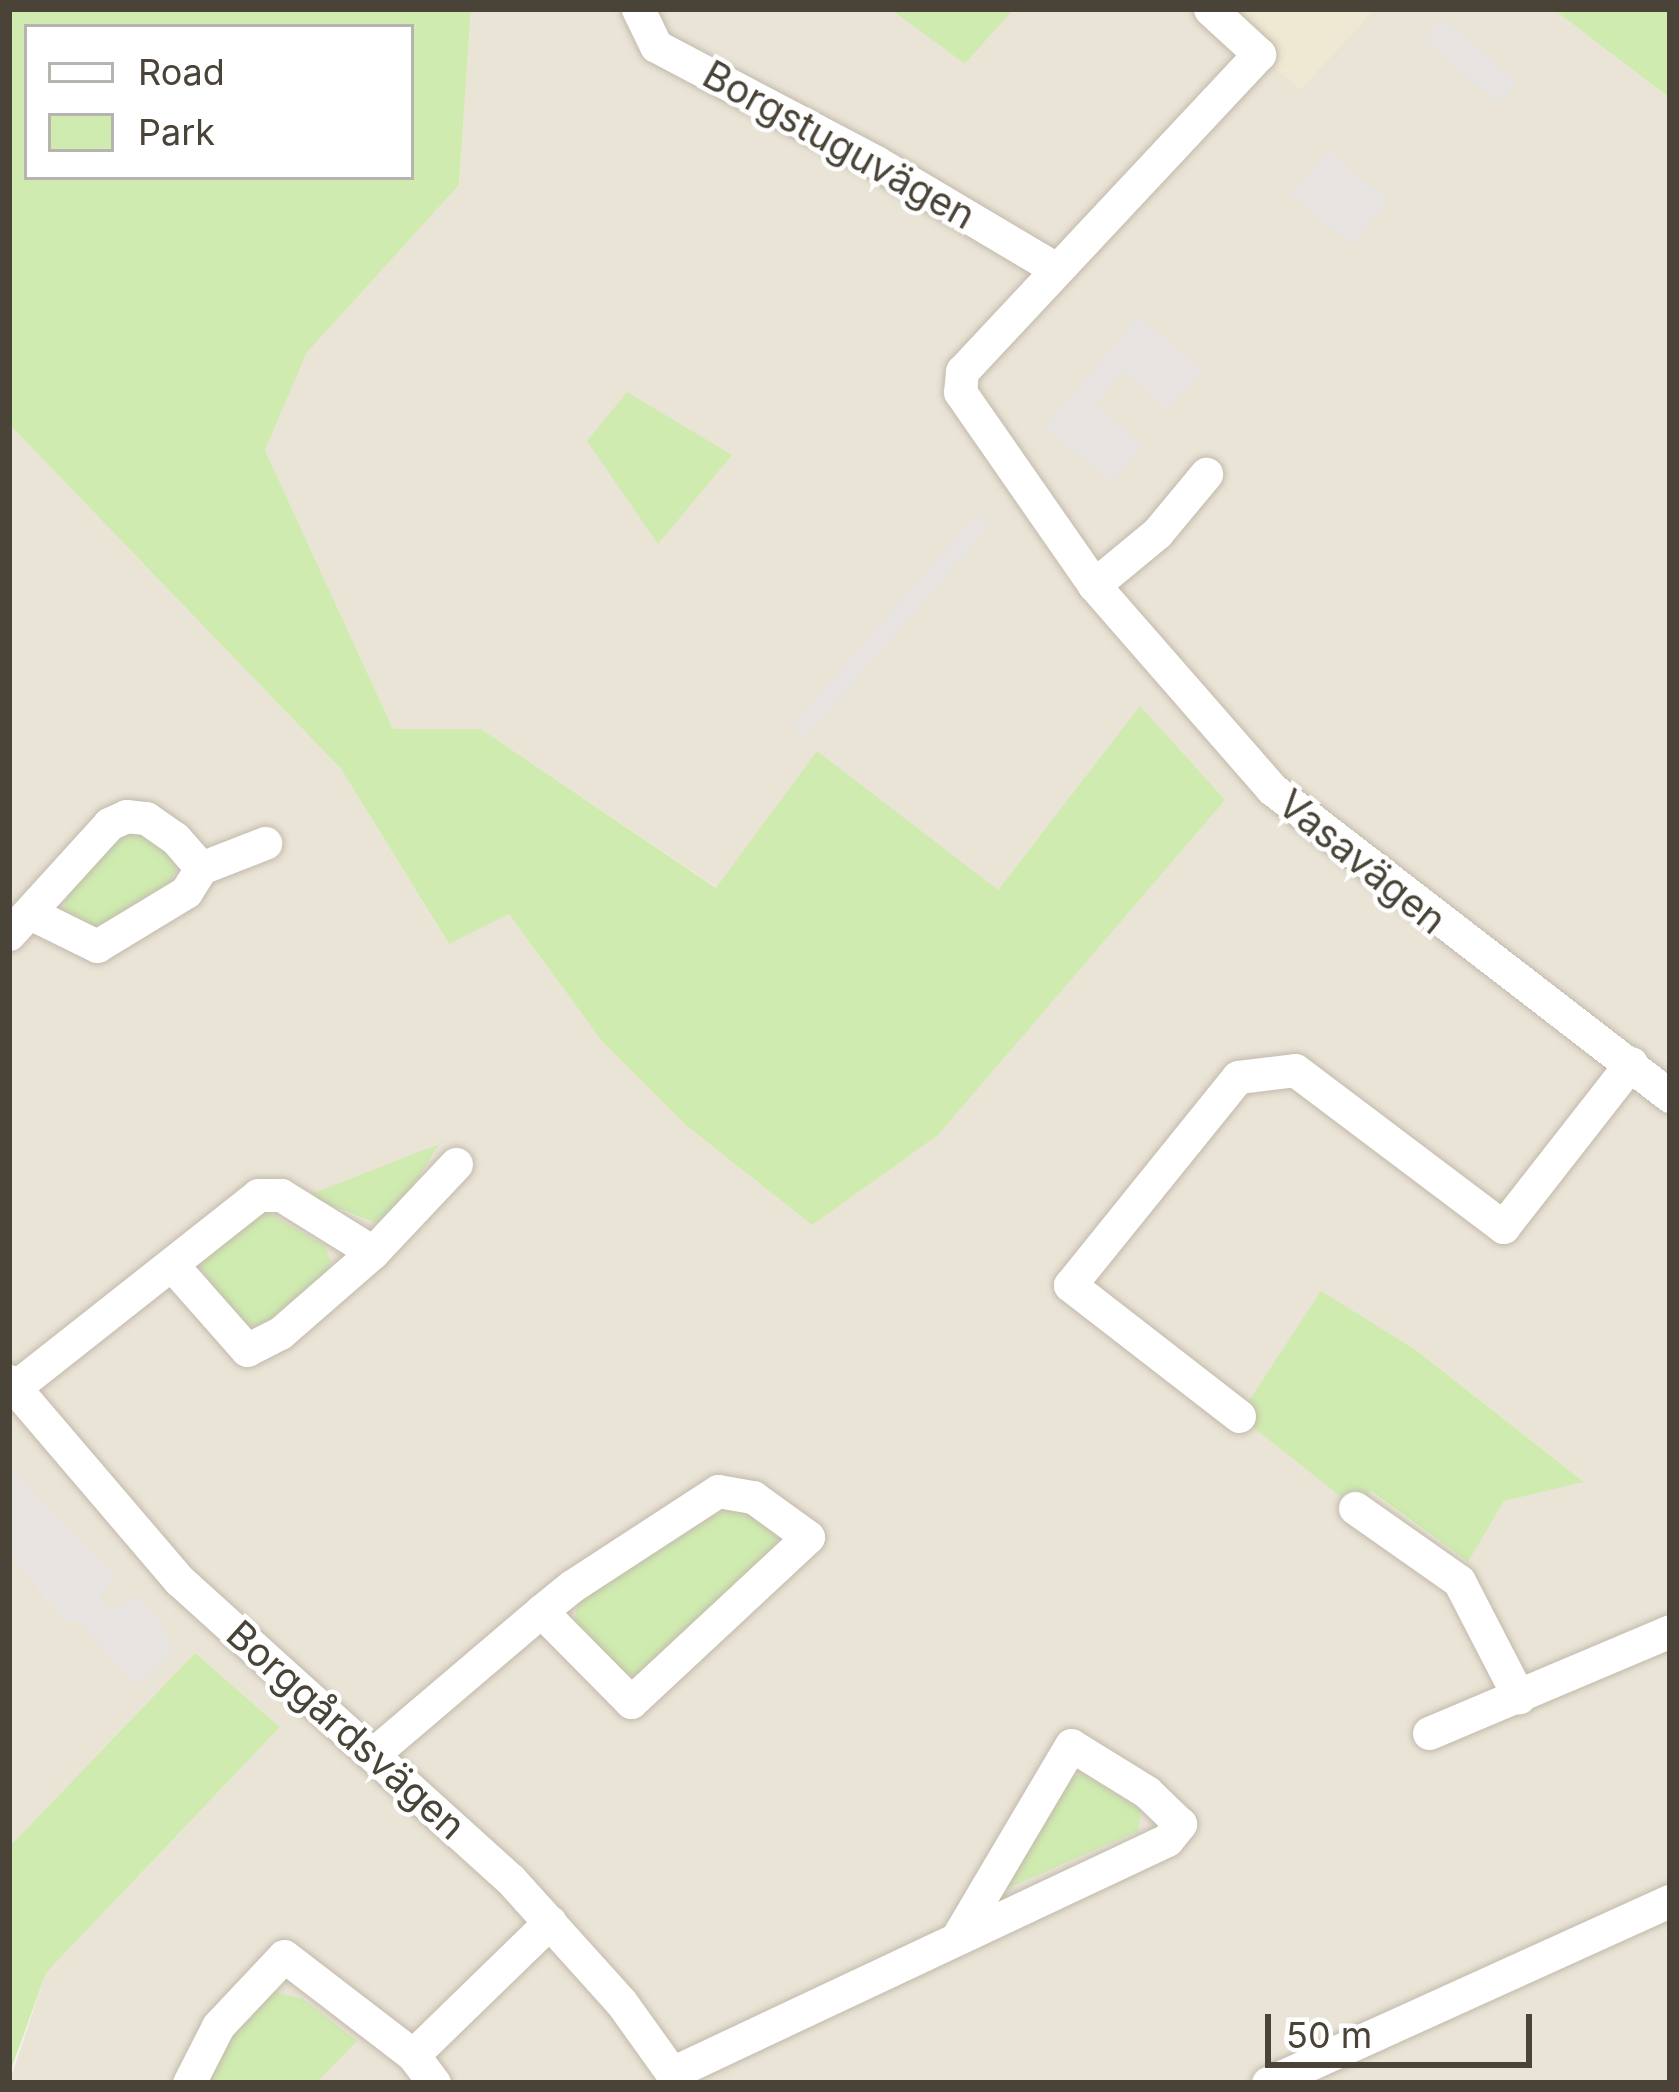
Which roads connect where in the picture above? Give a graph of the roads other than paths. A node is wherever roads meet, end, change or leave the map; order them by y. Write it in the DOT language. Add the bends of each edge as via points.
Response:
graph roads {
  1 [pos="638,9"];
  2 [pos="1210,9"];
  3 [pos="1056,268"];
  4 [pos="1205,474"];
  5 [pos="1094,585"];
  6 [pos="265,843"];
  7 [pos="201,868"];
  8 [pos="20,923"];
  9 [pos="1631,1063"];
  10 [pos="1670,1096"];
  11 [pos="456,1164"];
  12 [pos="373,1252"];
  13 [pos="173,1266"];
  14 [pos="12,1384"];
  15 [pos="1239,1416"];
  16 [pos="1355,1508"];
  17 [pos="541,1611"];
  18 [pos="1670,1631"];
  19 [pos="1519,1697"];
  20 [pos="1429,1732"];
  21 [pos="373,1754"];
  22 [pos="1670,1901"];
  23 [pos="550,1922"];
  24 [pos="958,1936"];
  25 [pos="412,2055"];
  26 [pos="676,2078"];
  27 [pos="189,2083"];
  28 [pos="434,2083"];
  29 [pos="1268,2083"];
  1 -- 3 [label="street, Borgstuguvägen" via="656,46"];
  2 -- 3 [label="street, Vasavägen" via="1259,54"];
  3 -- 5 [label="street, Vasavägen" via="958,384"];
  4 -- 5 [label="street" via="1157,533"];
  5 -- 9 [label="street, Vasavägen" via="1272,789 1437,924"];
  6 -- 7 [label="street"];
  7 -- 8 [label="street" via="186,892 97,946"];
  7 -- 8 [label="street" via="193,851 160,828 126,817 110,824"];
  9 -- 10 [label="street, Vasavägen"];
  9 -- 15 [label="street" via="1503,1227 1294,1070 1238,1077 1070,1285"];
  11 -- 12 [label="street"];
  12 -- 13 [label="street" via="270,1194 258,1195"];
  12 -- 13 [label="street" via="280,1333 247,1350"];
  13 -- 14 [label="street"];
  14 -- 21 [label="street, Borggårdsvägen" via="179,1580"];
  16 -- 19 [label="street" via="1459,1581"];
  17 -- 17 [label="street" via="718,1491 753,1497 808,1537 631,1702"];
  17 -- 21 [label="street"];
  18 -- 19 [label="street"];
  19 -- 20 [label="street"];
  21 -- 23 [label="street, Borggårdsvägen"];
  22 -- 29 [label="street"];
  23 -- 25 [label="street"];
  23 -- 26 [label="street, Borggårdsvägen"];
  24 -- 24 [label="street" via="1167,1840 1180,1824 1175,1814 1071,1745"];
  24 -- 26 [label="street"];
  25 -- 27 [label="street" via="284,1956 218,2026"];
  25 -- 28 [label="street"];
}
